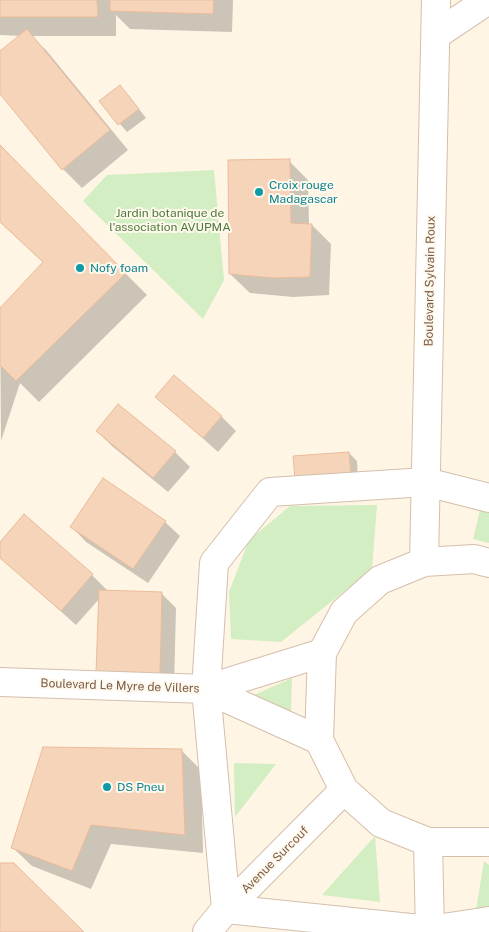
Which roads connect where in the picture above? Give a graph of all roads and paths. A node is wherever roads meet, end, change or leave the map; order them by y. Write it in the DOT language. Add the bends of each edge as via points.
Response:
graph roads {
  1 [pos="436,0"];
  2 [pos="488,0"];
  3 [pos="436,35"];
  4 [pos="426,482"];
  5 [pos="489,498"];
  6 [pos="424,562"];
  7 [pos="489,564"];
  8 [pos="322,653"];
  9 [pos="0,682"];
  10 [pos="206,689"];
  11 [pos="319,740"];
  12 [pos="344,790"];
  13 [pos="428,842"];
  14 [pos="489,842"];
  15 [pos="226,909"];
  16 [pos="489,921"];
  17 [pos="430,931"];
  18 [pos="207,932"];
  1 -- 3 [label="street, Boulevard Sylvain Roux"];
  2 -- 3 [label="street"];
  3 -- 4 [label="street, Boulevard Sylvain Roux"];
  4 -- 5 [label="street"];
  4 -- 6 [label="street, Boulevard Sylvain Roux"];
  4 -- 10 [label="street" via="270,492 214,563"];
  6 -- 7 [label="street" via="474,559"];
  6 -- 8 [label="street" via="380,580 344,612"];
  8 -- 10 [label="street"];
  8 -- 11 [label="street"];
  9 -- 10 [label="street, Boulevard Le Myre de Villers"];
  10 -- 11 [label="street, Boulevard Le Myre de Villers"];
  10 -- 15 [label="street"];
  11 -- 12 [label="street"];
  12 -- 13 [label="street" via="381,824"];
  12 -- 15 [label="street, Avenue Surcouf"];
  13 -- 14 [label="street"];
  13 -- 17 [label="street"];
  15 -- 17 [label="street"];
  15 -- 18 [label="street, Avenue Surcouf"];
  16 -- 17 [label="street"];
}
